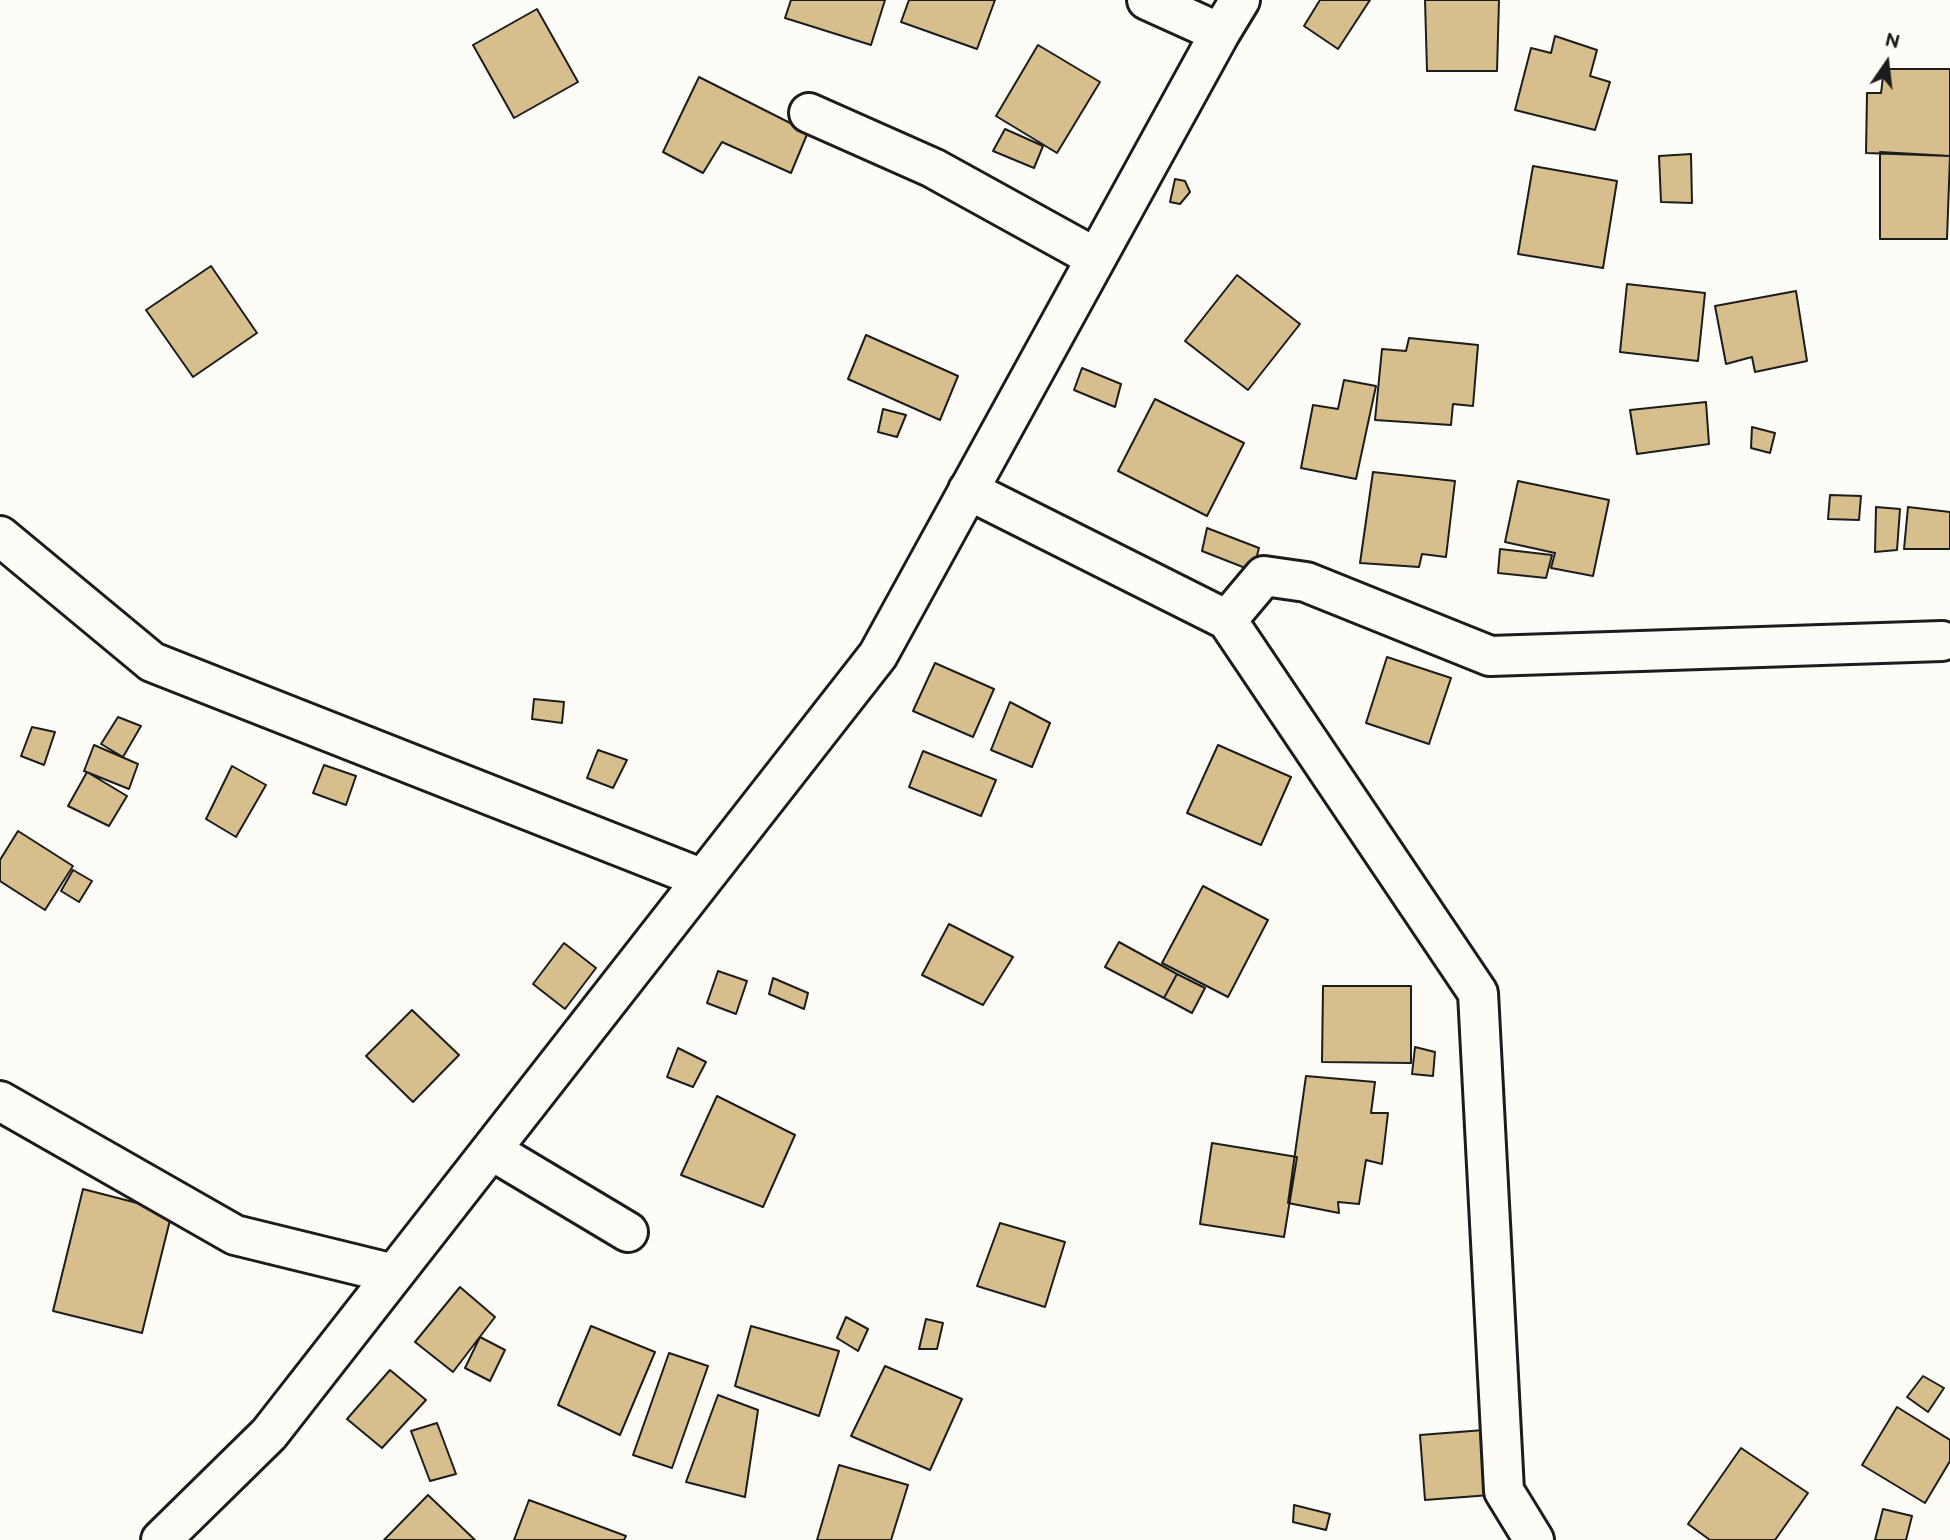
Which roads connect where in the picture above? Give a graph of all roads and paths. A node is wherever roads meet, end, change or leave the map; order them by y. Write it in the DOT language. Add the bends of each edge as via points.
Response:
graph roads {
  1 [pos="1147,0"];
  2 [pos="1240,0"];
  3 [pos="1220,33"];
  4 [pos="809,113"];
  5 [pos="1096,258"];
  6 [pos="968,490"];
  7 [pos="0,537"];
  8 [pos="1227,620"];
  9 [pos="1942,641"];
  10 [pos="703,879"];
  11 [pos="0,1101"];
  12 [pos="491,1150"];
  13 [pos="628,1232"];
  14 [pos="394,1274"];
  15 [pos="161,1540"];
  16 [pos="1534,1540"];
  1 -- 3 [label="street"];
  2 -- 3 [label="street"];
  3 -- 5 [label="street"];
  4 -- 5 [label="street" via="933,168"];
  5 -- 6 [label="street"];
  6 -- 8 [label="street"];
  6 -- 10 [label="street" via="878,655"];
  7 -- 10 [label="street" via="152,662"];
  8 -- 9 [label="street" via="1264,576 1306,582 1490,656"];
  8 -- 16 [label="street" via="1478,993 1504,1491"];
  10 -- 12 [label="street"];
  11 -- 14 [label="street" via="235,1235"];
  12 -- 13 [label="street"];
  12 -- 14 [label="street"];
  14 -- 15 [label="street" via="269,1434"];
}
